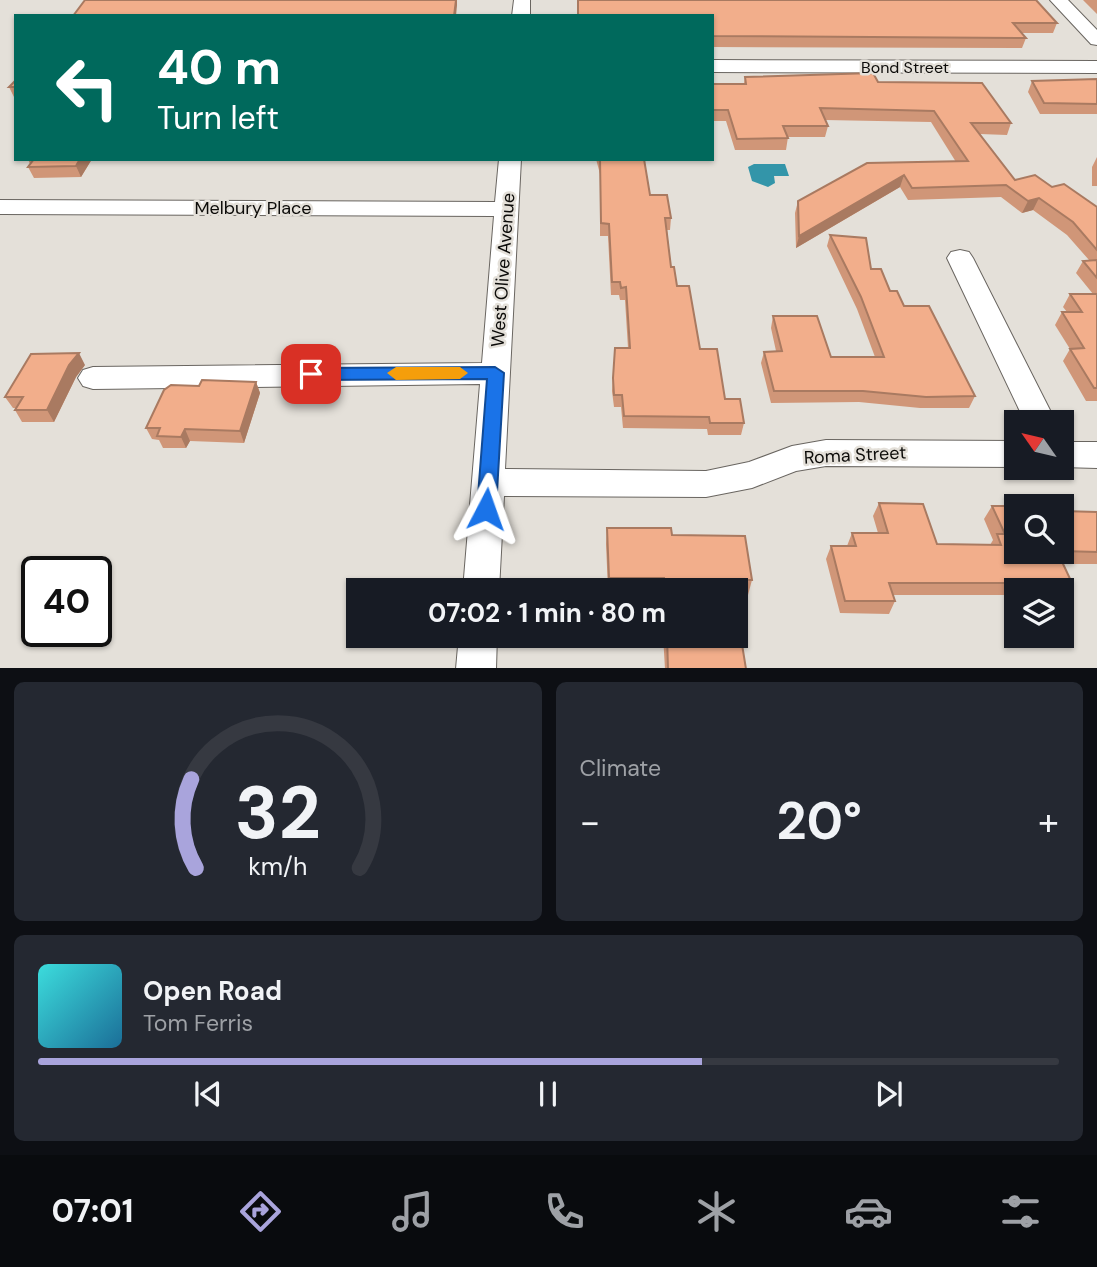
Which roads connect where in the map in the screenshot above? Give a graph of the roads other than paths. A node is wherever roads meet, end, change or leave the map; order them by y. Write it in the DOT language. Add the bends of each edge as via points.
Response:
graph roads {
  1 [pos="1058,0"];
  2 [pos="1097,40"];
  3 [pos="714,66"];
  4 [pos="1097,67"];
  5 [pos="510,161"];
  6 [pos="0,207"];
  7 [pos="507,209"];
  8 [pos="960,258"];
  9 [pos="495,373"];
  10 [pos="93,378"];
  11 [pos="1035,410"];
  12 [pos="1004,454"];
  13 [pos="1074,455"];
  14 [pos="1097,455"];
  15 [pos="488,482"];
  16 [pos="482,578"];
  17 [pos="477,648"];
  18 [pos="476,668"];
  1 -- 2 [label="street"];
  3 -- 4 [label="street, Bond Street"];
  5 -- 7 [label="street, West Olive Avenue"];
  6 -- 7 [label="street, Melbury Place"];
  7 -- 9 [label="street, West Olive Avenue"];
  8 -- 11 [label="street"];
  9 -- 10 [label="street"];
  9 -- 15 [label="street, West Olive Avenue"];
  12 -- 15 [label="street, Roma Street" via="826,453 706,484"];
  13 -- 14 [label="street"];
  15 -- 16 [label="street, West Olive Avenue"];
  17 -- 18 [label="street"];
}
